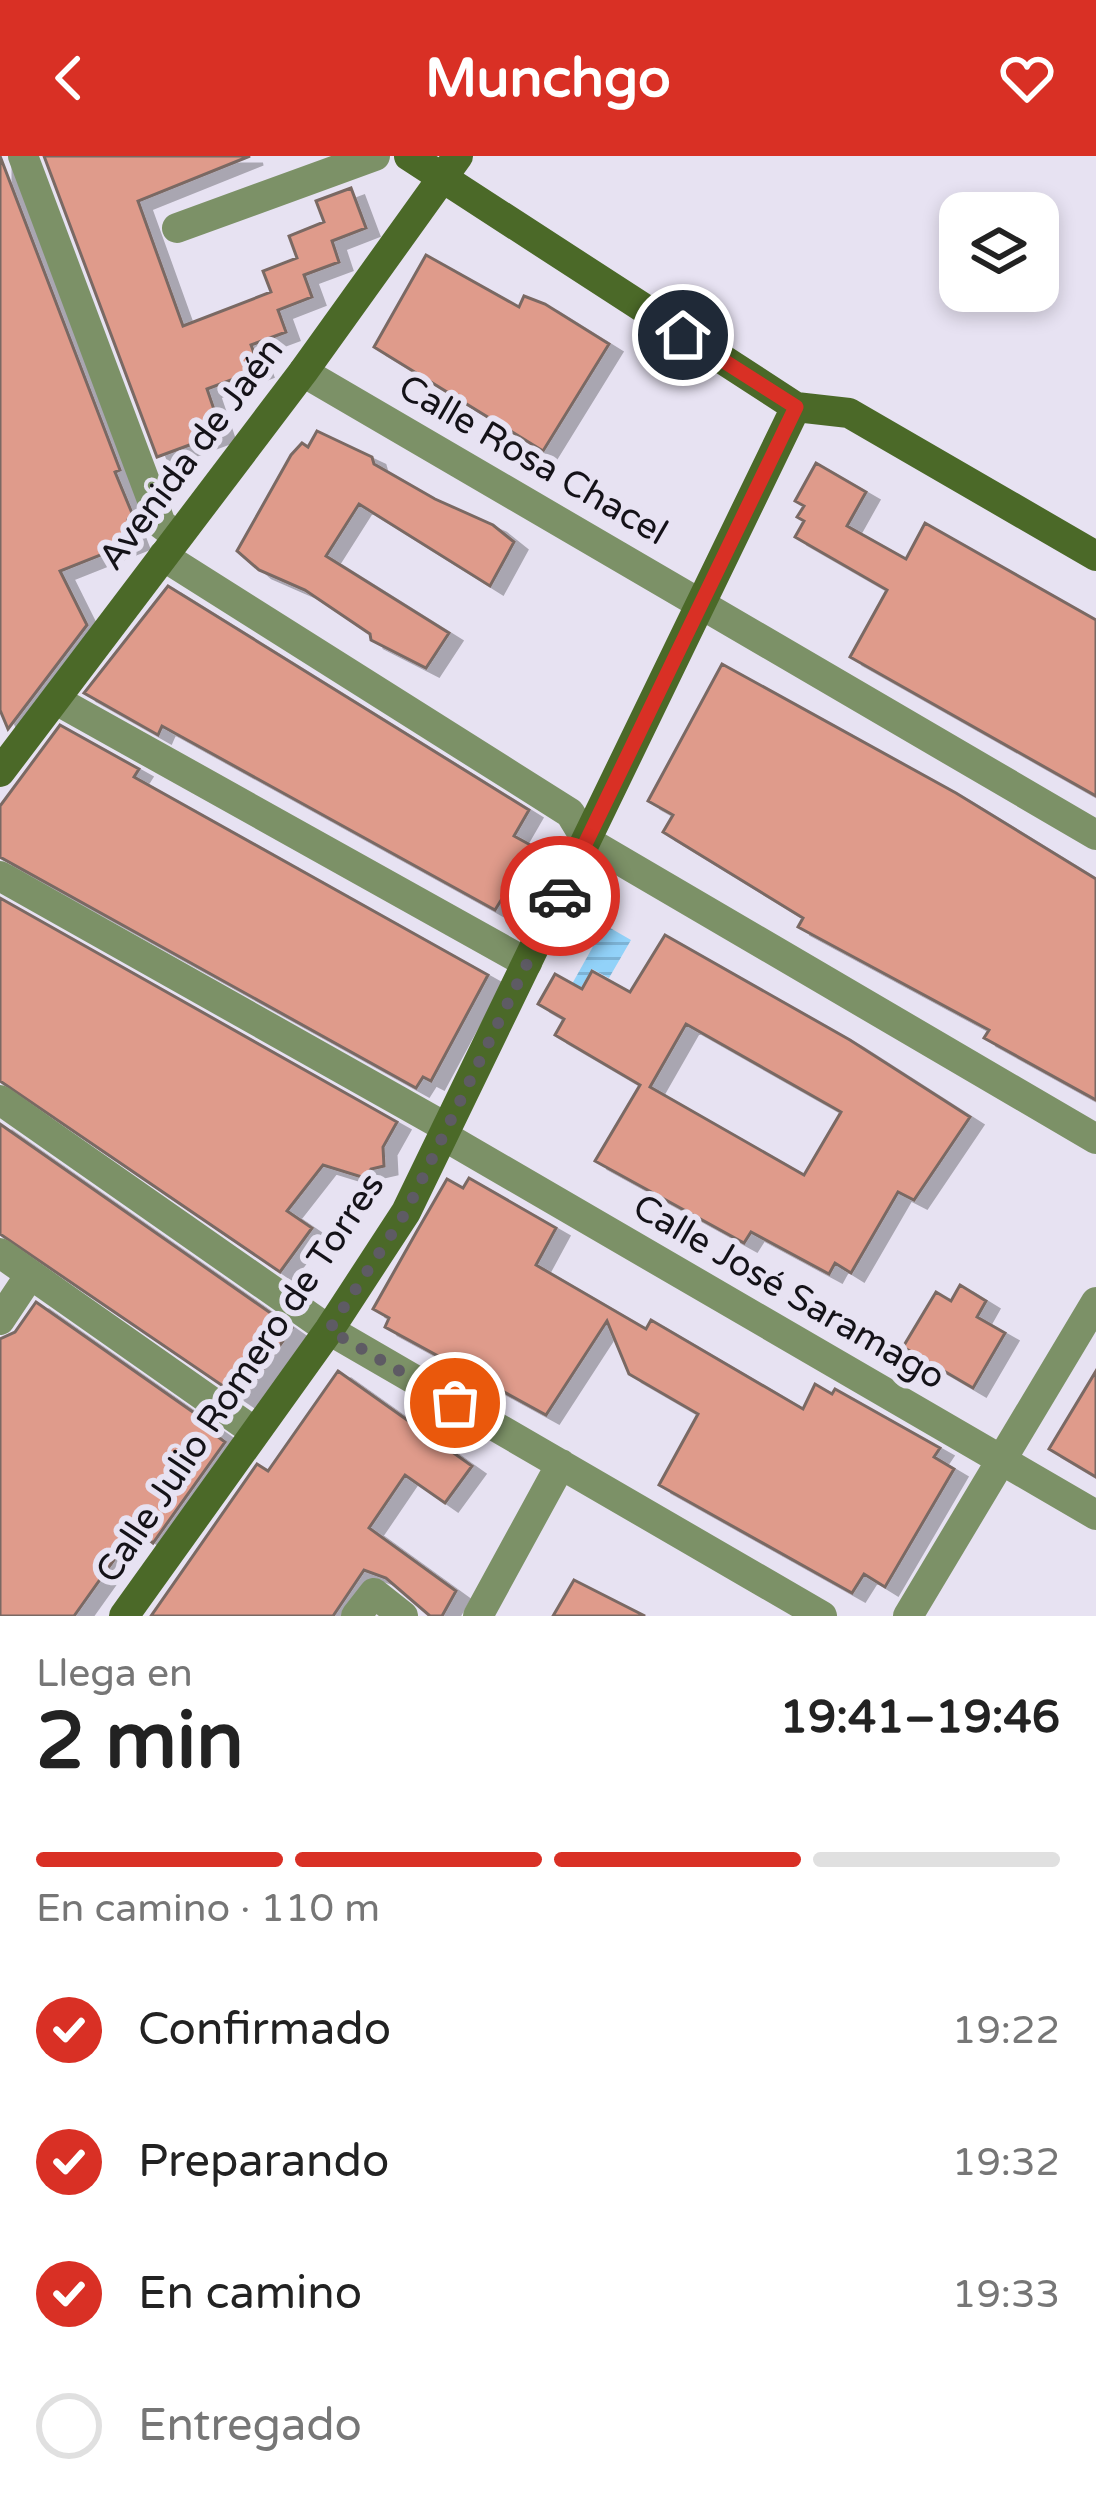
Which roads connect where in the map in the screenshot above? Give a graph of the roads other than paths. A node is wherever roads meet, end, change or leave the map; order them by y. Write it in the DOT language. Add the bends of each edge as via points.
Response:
graph roads {
  1 [pos="22,156"];
  2 [pos="375,156"];
  3 [pos="409,156"];
  4 [pos="449,168"];
  5 [pos="177,228"];
  6 [pos="303,372"];
  7 [pos="796,407"];
  8 [pos="170,546"];
  9 [pos="1096,556"];
  10 [pos="701,604"];
  11 [pos="56,700"];
  12 [pos="3,759"];
  13 [pos="1096,835"];
  14 [pos="587,841"];
  15 [pos="0,876"];
  16 [pos="527,963"];
  17 [pos="0,1100"];
  18 [pos="446,1132"];
  19 [pos="1096,1139"];
  20 [pos="0,1253"];
  21 [pos="30,1275"];
  22 [pos="1096,1302"];
  23 [pos="0,1320"];
  24 [pos="329,1330"];
  25 [pos="254,1432"];
  26 [pos="1003,1462"];
  27 [pos="561,1464"];
  28 [pos="1096,1515"];
  29 [pos="124,1616"];
  30 [pos="356,1616"];
  31 [pos="403,1616"];
  32 [pos="478,1616"];
  33 [pos="822,1616"];
  34 [pos="908,1616"];
  1 -- 8 [label="street"];
  2 -- 5 [label="street"];
  3 -- 4 [label="street"];
  4 -- 6 [label="street, Avenida de Jaén"];
  4 -- 7 [label="street"];
  6 -- 8 [label="street, Avenida de Jaén"];
  6 -- 10 [label="street, Calle Rosa Chacel"];
  7 -- 9 [label="street" via="849,413"];
  7 -- 10 [label="street, Calle Julio Romero de Torres"];
  8 -- 11 [label="street, Avenida de Jaén"];
  8 -- 14 [label="street" via="569,813"];
  10 -- 13 [label="street, Calle Rosa Chacel"];
  10 -- 14 [label="street, Calle Julio Romero de Torres"];
  11 -- 12 [label="street, Avenida de Jaén"];
  11 -- 16 [label="street"];
  14 -- 16 [label="street, Calle Julio Romero de Torres"];
  14 -- 19 [label="street"];
  15 -- 18 [label="street, Calle José Saramago"];
  16 -- 18 [label="street, Calle Julio Romero de Torres"];
  17 -- 24 [label="street"];
  18 -- 24 [label="street, Calle Julio Romero de Torres" via="406,1212"];
  18 -- 26 [label="street, Calle José Saramago"];
  20 -- 21 [label="street"];
  21 -- 23 [label="street"];
  21 -- 25 [label="street"];
  22 -- 26 [label="street"];
  24 -- 25 [label="street, Calle Julio Romero de Torres"];
  24 -- 27 [label="street"];
  25 -- 29 [label="street, Calle Julio Romero de Torres"];
  26 -- 28 [label="street, Calle José Saramago"];
  26 -- 34 [label="street"];
  27 -- 32 [label="street"];
  27 -- 33 [label="street"];
  30 -- 31 [label="street" via="374,1593"];
}
